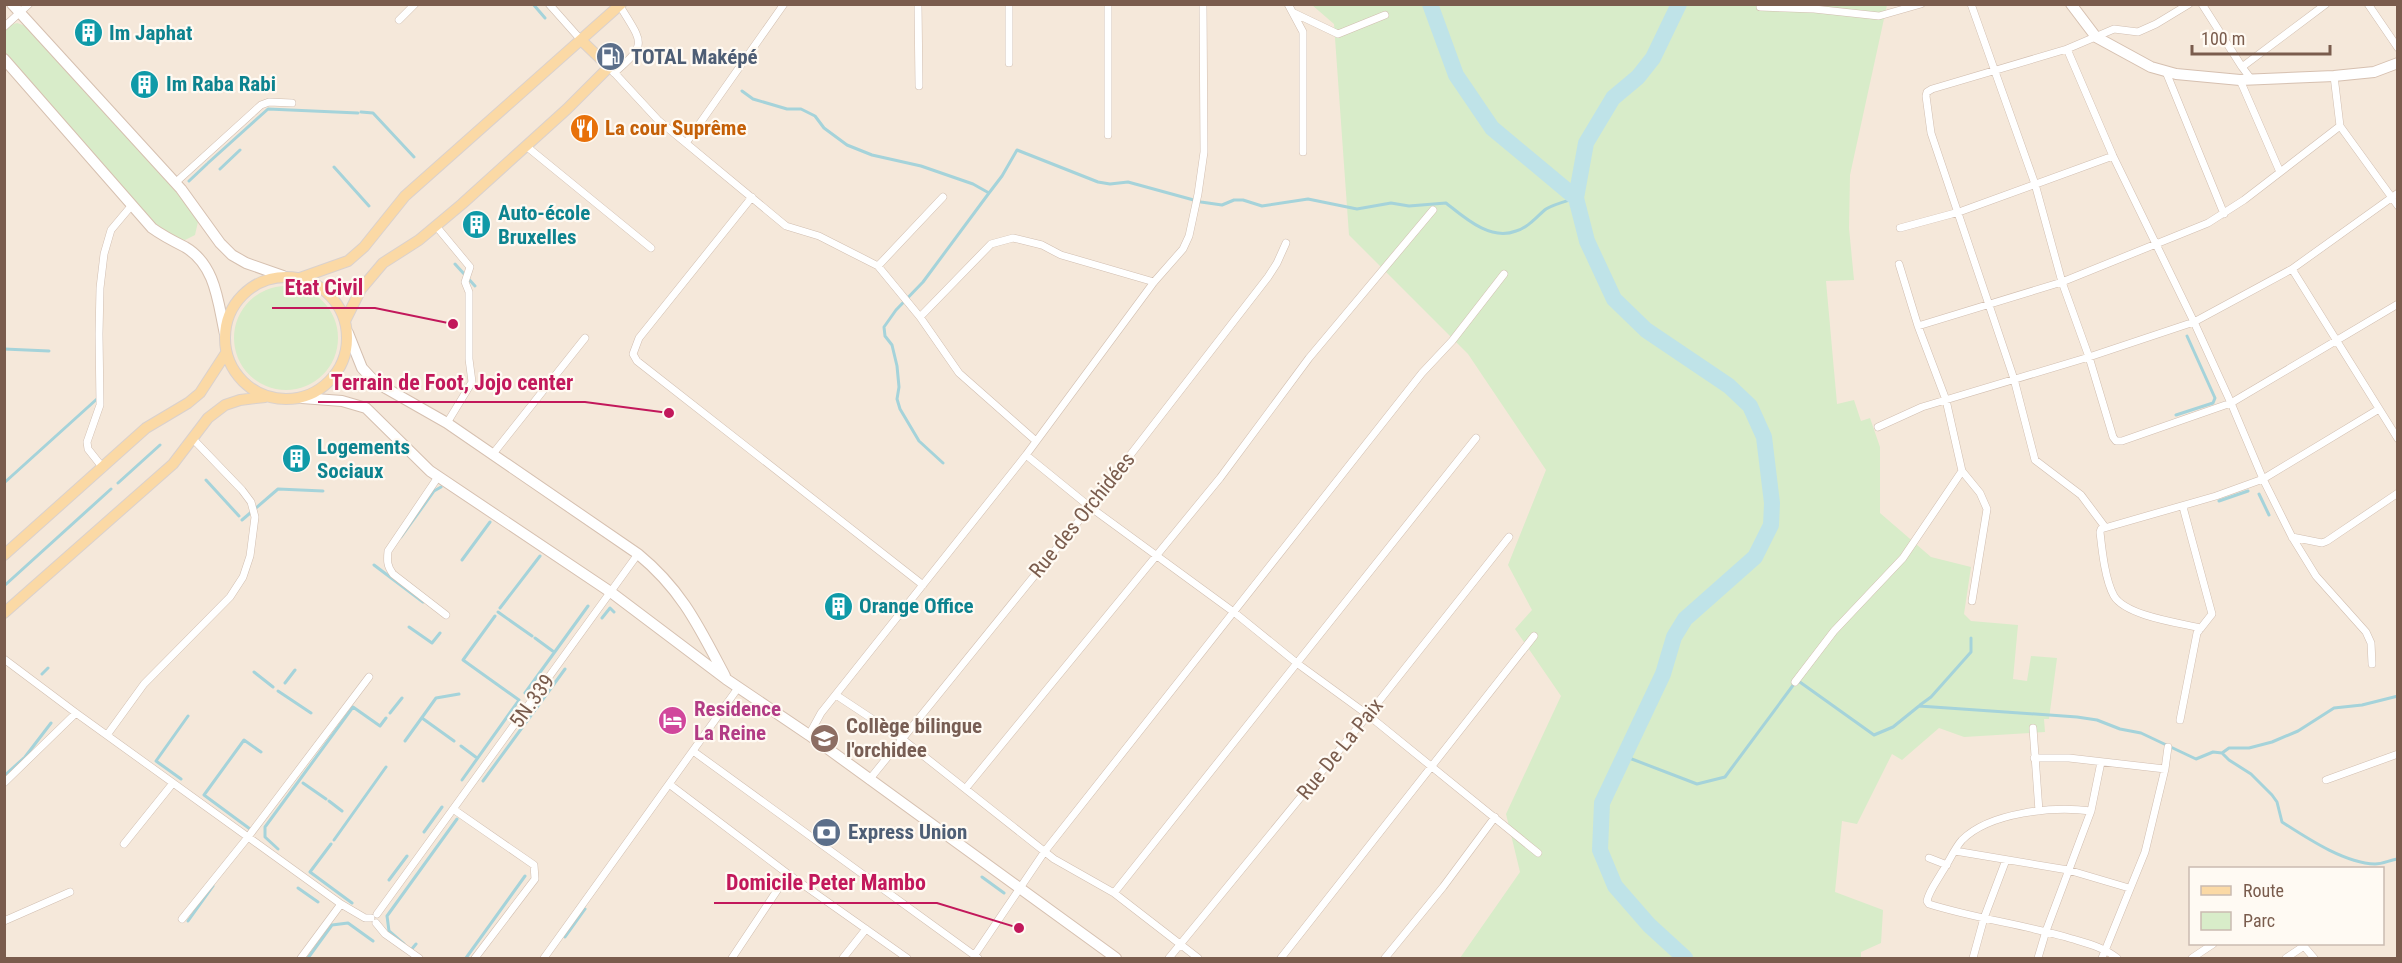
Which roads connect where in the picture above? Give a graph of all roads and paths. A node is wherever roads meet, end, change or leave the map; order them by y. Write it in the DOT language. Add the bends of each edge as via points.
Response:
graph roads {
  1 [pos="29,4"];
  2 [pos="415,4"];
  3 [pos="549,4"];
  4 [pos="784,4"];
  5 [pos="918,4"];
  6 [pos="1009,4"];
  7 [pos="1108,4"];
  8 [pos="1203,4"];
  9 [pos="1288,4"];
  10 [pos="1921,4"];
  11 [pos="1971,4"];
  12 [pos="2072,4"];
  13 [pos="2188,4"];
  14 [pos="2202,4"];
  15 [pos="2326,4"];
  16 [pos="2368,4"];
  17 [pos="620,5"];
  18 [pos="1760,6"];
  19 [pos="16,9"];
  20 [pos="1294,13"];
  21 [pos="1385,15"];
  22 [pos="399,20"];
  23 [pos="4,27"];
  24 [pos="2096,37"];
  25 [pos="581,39"];
  26 [pos="2397,48"];
  27 [pos="2067,49"];
  28 [pos="4,59"];
  29 [pos="1009,63"];
  30 [pos="2397,63"];
  31 [pos="2242,67"];
  32 [pos="611,70"];
  33 [pos="1993,70"];
  34 [pos="2166,72"];
  35 [pos="2334,76"];
  36 [pos="2246,79"];
  37 [pos="919,86"];
  38 [pos="292,103"];
  39 [pos="2340,126"];
  40 [pos="1108,135"];
  41 [pos="686,143"];
  42 [pos="526,146"];
  43 [pos="1303,152"];
  44 [pos="2114,156"];
  45 [pos="2280,172"];
  46 [pos="175,183"];
  47 [pos="2035,184"];
  48 [pos="2397,193"];
  49 [pos="752,197"];
  50 [pos="943,197"];
  51 [pos="2390,198"];
  52 [pos="132,205"];
  53 [pos="2397,206"];
  54 [pos="1432,210"];
  55 [pos="1959,212"];
  56 [pos="2224,214"];
  57 [pos="436,226"];
  58 [pos="1900,228"];
  59 [pos="1286,243"];
  60 [pos="2156,244"];
  61 [pos="651,248"];
  62 [pos="1899,264"];
  63 [pos="878,266"];
  64 [pos="2292,269"];
  65 [pos="1504,274"];
  66 [pos="284,276"];
  67 [pos="300,278"];
  68 [pos="1154,282"];
  69 [pos="2062,282"];
  70 [pos="1988,304"];
  71 [pos="2397,304"];
  72 [pos="920,317"];
  73 [pos="345,321"];
  74 [pos="2194,322"];
  75 [pos="1918,326"];
  76 [pos="348,333"];
  77 [pos="225,334"];
  78 [pos="585,338"];
  79 [pos="2336,339"];
  80 [pos="226,353"];
  81 [pos="2089,357"];
  82 [pos="2014,379"];
  83 [pos="267,397"];
  84 [pos="302,398"];
  85 [pos="1946,400"];
  86 [pos="2231,403"];
  87 [pos="2379,409"];
  88 [pos="447,423"];
  89 [pos="1878,427"];
  90 [pos="1476,438"];
  91 [pos="193,439"];
  92 [pos="2397,439"];
  93 [pos="1036,441"];
  94 [pos="492,454"];
  95 [pos="1026,455"];
  96 [pos="103,468"];
  97 [pos="1962,471"];
  98 [pos="438,477"];
  99 [pos="2263,479"];
  100 [pos="2397,493"];
  101 [pos="1090,507"];
  102 [pos="2183,507"];
  103 [pos="2104,527"];
  104 [pos="1509,537"];
  105 [pos="2292,537"];
  106 [pos="638,554"];
  107 [pos="4,555"];
  108 [pos="1156,557"];
  109 [pos="923,585"];
  110 [pos="612,593"];
  111 [pos="1972,601"];
  112 [pos="4,613"];
  113 [pos="1235,613"];
  114 [pos="446,615"];
  115 [pos="2200,628"];
  116 [pos="1534,636"];
  117 [pos="4,659"];
  118 [pos="1298,664"];
  119 [pos="2372,664"];
  120 [pos="369,678"];
  121 [pos="726,679"];
  122 [pos="1796,682"];
  123 [pos="738,688"];
  124 [pos="836,694"];
  125 [pos="76,713"];
  126 [pos="1368,715"];
  127 [pos="2180,720"];
  128 [pos="2033,728"];
  129 [pos="106,735"];
  130 [pos="809,735"];
  131 [pos="901,738"];
  132 [pos="2168,747"];
  133 [pos="693,751"];
  134 [pos="2397,754"];
  135 [pos="2034,758"];
  136 [pos="2101,762"];
  137 [pos="1432,765"];
  138 [pos="2165,769"];
  139 [pos="869,780"];
  140 [pos="2326,780"];
  141 [pos="4,783"];
  142 [pos="173,783"];
  143 [pos="669,784"];
  144 [pos="966,788"];
  145 [pos="453,809"];
  146 [pos="2039,811"];
  147 [pos="2091,811"];
  148 [pos="1495,817"];
  149 [pos="248,837"];
  150 [pos="124,844"];
  151 [pos="1955,851"];
  152 [pos="1045,852"];
  153 [pos="1538,853"];
  154 [pos="1929,858"];
  155 [pos="2006,860"];
  156 [pos="1947,865"];
  157 [pos="2068,870"];
  158 [pos="788,874"];
  159 [pos="1020,888"];
  160 [pos="2129,888"];
  161 [pos="70,892"];
  162 [pos="1114,893"];
  163 [pos="341,904"];
  164 [pos="375,918"];
  165 [pos="1984,918"];
  166 [pos="182,919"];
  167 [pos="4,921"];
  168 [pos="866,929"];
  169 [pos="2046,931"];
  170 [pos="1180,945"];
  171 [pos="2212,945"];
  172 [pos="2303,945"];
  173 [pos="2105,948"];
  174 [pos="976,957"];
  175 [pos="301,958"];
  176 [pos="419,958"];
  177 [pos="475,958"];
  178 [pos="544,958"];
  179 [pos="732,958"];
  180 [pos="843,958"];
  181 [pos="907,958"];
  182 [pos="1116,958"];
  183 [pos="1169,958"];
  184 [pos="1198,958"];
  185 [pos="1281,958"];
  186 [pos="1385,958"];
  187 [pos="1973,958"];
  188 [pos="2038,958"];
  189 [pos="2102,958"];
  190 [pos="2117,958"];
  191 [pos="2192,958"];
  192 [pos="2286,958"];
  193 [pos="2314,958"];
  1 -- 19 [label="street"];
  2 -- 22 [label="street"];
  3 -- 25 [label="street"];
  4 -- 41 [label="street"];
  5 -- 37 [label="street"];
  6 -- 29 [label="street"];
  7 -- 40 [label="street"];
  8 -- 68 [label="street" via="1203,152 1198,194 1183,249"];
  9 -- 20 [label="street"];
  10 -- 18 [label="street" via="1879,16"];
  11 -- 33 [label="street"];
  12 -- 24 [label="main road"];
  13 -- 24 [label="street" via="2139,32 2117,29"];
  14 -- 31 [label="street"];
  15 -- 31 [label="street"];
  16 -- 26 [label="street"];
  17 -- 25 [label="main road"];
  17 -- 32 [label="street" via="639,44 634,56"];
  19 -- 23 [label="street"];
  19 -- 46 [label="main road"];
  20 -- 21 [label="street" via="1338,34"];
  20 -- 43 [label="street" via="1303,32"];
  24 -- 27 [label="street"];
  24 -- 34 [label="main road"];
  25 -- 32 [label="main road"];
  25 -- 67 [label="main road" via="405,196 348,261"];
  27 -- 33 [label="street"];
  27 -- 44 [label="street"];
  28 -- 52 [label="main road"];
  30 -- 35 [label="main road" via="2374,72"];
  31 -- 36 [label="street"];
  32 -- 41 [label="street"];
  32 -- 42 [label="main road"];
  33 -- 47 [label="street"];
  33 -- 55 [label="street" via="1927,92 1931,133"];
  34 -- 36 [label="main road"];
  34 -- 56 [label="street"];
  35 -- 36 [label="main road"];
  35 -- 39 [label="street"];
  36 -- 45 [label="street"];
  38 -- 46 [label="street" via="261,105"];
  39 -- 45 [label="street"];
  39 -- 51 [label="street"];
  41 -- 49 [label="street"];
  42 -- 57 [label="main road"];
  42 -- 61 [label="street"];
  44 -- 47 [label="street"];
  44 -- 60 [label="street"];
  45 -- 56 [label="street"];
  46 -- 66 [label="main road" via="232,255"];
  47 -- 55 [label="street"];
  47 -- 69 [label="street"];
  48 -- 51 [label="street"];
  49 -- 63 [label="street" via="786,226 819,236"];
  49 -- 109 [label="street" via="639,338 633,354"];
  50 -- 63 [label="street"];
  51 -- 53 [label="street"];
  51 -- 64 [label="street"];
  52 -- 77 [label="main road" via="152,228 185,247 203,264 216,288"];
  52 -- 96 [label="street" via="111,230 102,269 100,405 87,442"];
  54 -- 108 [label="street" via="1309,358"];
  55 -- 58 [label="street"];
  55 -- 70 [label="street"];
  56 -- 60 [label="street"];
  57 -- 73 [label="main road" via="383,263 361,289"];
  57 -- 88 [label="street" via="470,267 465,282 469,292 472,382"];
  59 -- 101 [label="street, Rue des Orchidées" via="1268,277"];
  60 -- 69 [label="street"];
  60 -- 74 [label="street"];
  62 -- 75 [label="street"];
  63 -- 72 [label="street"];
  64 -- 74 [label="street"];
  64 -- 79 [label="street"];
  65 -- 113 [label="street"];
  66 -- 67 [label="main road"];
  66 -- 77 [label="main road" via="267,279 239,298"];
  67 -- 73 [label="main road" via="328,293"];
  68 -- 72 [label="street" via="1013,238 991,244"];
  68 -- 93 [label="street"];
  69 -- 70 [label="street"];
  69 -- 81 [label="street"];
  70 -- 75 [label="street"];
  70 -- 82 [label="street"];
  71 -- 79 [label="street"];
  72 -- 93 [label="street" via="968,382"];
  73 -- 76 [label="main road"];
  74 -- 81 [label="street"];
  74 -- 86 [label="street"];
  75 -- 85 [label="street"];
  76 -- 84 [label="main road" via="346,354 336,374 321,389"];
  76 -- 88 [label="main road" via="367,376"];
  77 -- 80 [label="main road"];
  78 -- 94 [label="street"];
  79 -- 86 [label="street"];
  79 -- 87 [label="street"];
  80 -- 83 [label="main road" via="242,381"];
  80 -- 96 [label="main road" via="200,393 146,428"];
  81 -- 82 [label="street"];
  81 -- 86 [label="street" via="2116,441"];
  82 -- 85 [label="street"];
  82 -- 103 [label="street" via="2035,460 2081,495"];
  83 -- 84 [label="main road"];
  83 -- 91 [label="main road" via="225,405 208,418"];
  84 -- 98 [label="main road" via="342,401 366,408"];
  85 -- 89 [label="street"];
  85 -- 97 [label="street"];
  86 -- 99 [label="street"];
  87 -- 92 [label="street"];
  87 -- 99 [label="street"];
  88 -- 94 [label="main road"];
  90 -- 118 [label="street"];
  91 -- 112 [label="main road" via="173,464"];
  91 -- 129 [label="street" via="251,502 255,517 250,556 230,597 144,684"];
  93 -- 95 [label="street"];
  94 -- 106 [label="main road"];
  95 -- 101 [label="street"];
  95 -- 109 [label="street"];
  96 -- 107 [label="main road"];
  97 -- 111 [label="street" via="1987,508"];
  97 -- 122 [label="street" via="1903,558 1834,632"];
  98 -- 110 [label="main road"];
  98 -- 114 [label="street" via="388,551 387,560 393,574"];
  99 -- 102 [label="street"];
  99 -- 105 [label="street"];
  100 -- 105 [label="street" via="2327,541"];
  101 -- 108 [label="street"];
  101 -- 131 [label="street, Rue des Orchidées"];
  102 -- 103 [label="street"];
  102 -- 115 [label="street" via="2211,610 2211,617"];
  103 -- 115 [label="street" via="2100,532 2102,550 2118,600 2144,614"];
  104 -- 126 [label="street, Rue De La Paix"];
  105 -- 119 [label="street" via="2309,567 2366,632"];
  106 -- 110 [label="street, 5N.339"];
  106 -- 121 [label="main road" via="680,597"];
  108 -- 113 [label="street"];
  108 -- 144 [label="street"];
  109 -- 124 [label="street"];
  110 -- 121 [label="main road"];
  110 -- 145 [label="street, 5N.339"];
  113 -- 118 [label="street"];
  113 -- 152 [label="street"];
  115 -- 127 [label="street"];
  116 -- 137 [label="street"];
  117 -- 125 [label="street"];
  118 -- 126 [label="street"];
  118 -- 162 [label="street"];
  120 -- 149 [label="street"];
  121 -- 123 [label="main road"];
  123 -- 130 [label="main road"];
  123 -- 133 [label="street"];
  124 -- 130 [label="street"];
  124 -- 131 [label="street"];
  125 -- 129 [label="street"];
  125 -- 141 [label="street"];
  126 -- 137 [label="street"];
  126 -- 170 [label="street, Rue De La Paix"];
  128 -- 135 [label="street"];
  129 -- 142 [label="street"];
  130 -- 139 [label="main road"];
  131 -- 139 [label="street, Rue des Orchidées"];
  131 -- 144 [label="street"];
  132 -- 138 [label="street"];
  133 -- 143 [label="street"];
  133 -- 174 [label="street"];
  134 -- 140 [label="street"];
  135 -- 136 [label="street"];
  135 -- 146 [label="street"];
  136 -- 138 [label="street"];
  136 -- 147 [label="street"];
  137 -- 148 [label="street"];
  137 -- 185 [label="street"];
  138 -- 160 [label="street" via="2145,852"];
  139 -- 159 [label="main road"];
  142 -- 149 [label="street"];
  142 -- 150 [label="street"];
  143 -- 158 [label="street"];
  143 -- 178 [label="street"];
  144 -- 152 [label="street"];
  145 -- 164 [label="street, 5N.339"];
  145 -- 177 [label="street" via="534,865 536,872 535,879"];
  146 -- 147 [label="street"];
  146 -- 151 [label="street" via="1984,827 1961,841"];
  147 -- 157 [label="street"];
  148 -- 153 [label="street"];
  148 -- 186 [label="street"];
  149 -- 163 [label="street"];
  149 -- 166 [label="street"];
  151 -- 155 [label="street"];
  151 -- 156 [label="street"];
  152 -- 159 [label="street"];
  152 -- 162 [label="street"];
  154 -- 156 [label="street"];
  155 -- 157 [label="street"];
  155 -- 165 [label="street"];
  156 -- 165 [label="street" via="1927,901 1956,913"];
  157 -- 160 [label="street"];
  157 -- 169 [label="street"];
  158 -- 168 [label="street"];
  158 -- 179 [label="street"];
  159 -- 174 [label="street"];
  159 -- 182 [label="main road"];
  160 -- 173 [label="street"];
  161 -- 167 [label="street"];
  162 -- 170 [label="street"];
  163 -- 164 [label="street" via="365,918"];
  163 -- 175 [label="street"];
  164 -- 176 [label="street" via="385,934"];
  165 -- 169 [label="street"];
  165 -- 187 [label="street"];
  168 -- 180 [label="street"];
  168 -- 181 [label="street"];
  169 -- 173 [label="street"];
  169 -- 188 [label="street"];
  170 -- 183 [label="street, Rue De La Paix"];
  170 -- 184 [label="street"];
  171 -- 191 [label="street"];
  172 -- 192 [label="street"];
  172 -- 193 [label="street"];
  173 -- 189 [label="street"];
  173 -- 190 [label="street"];
}
